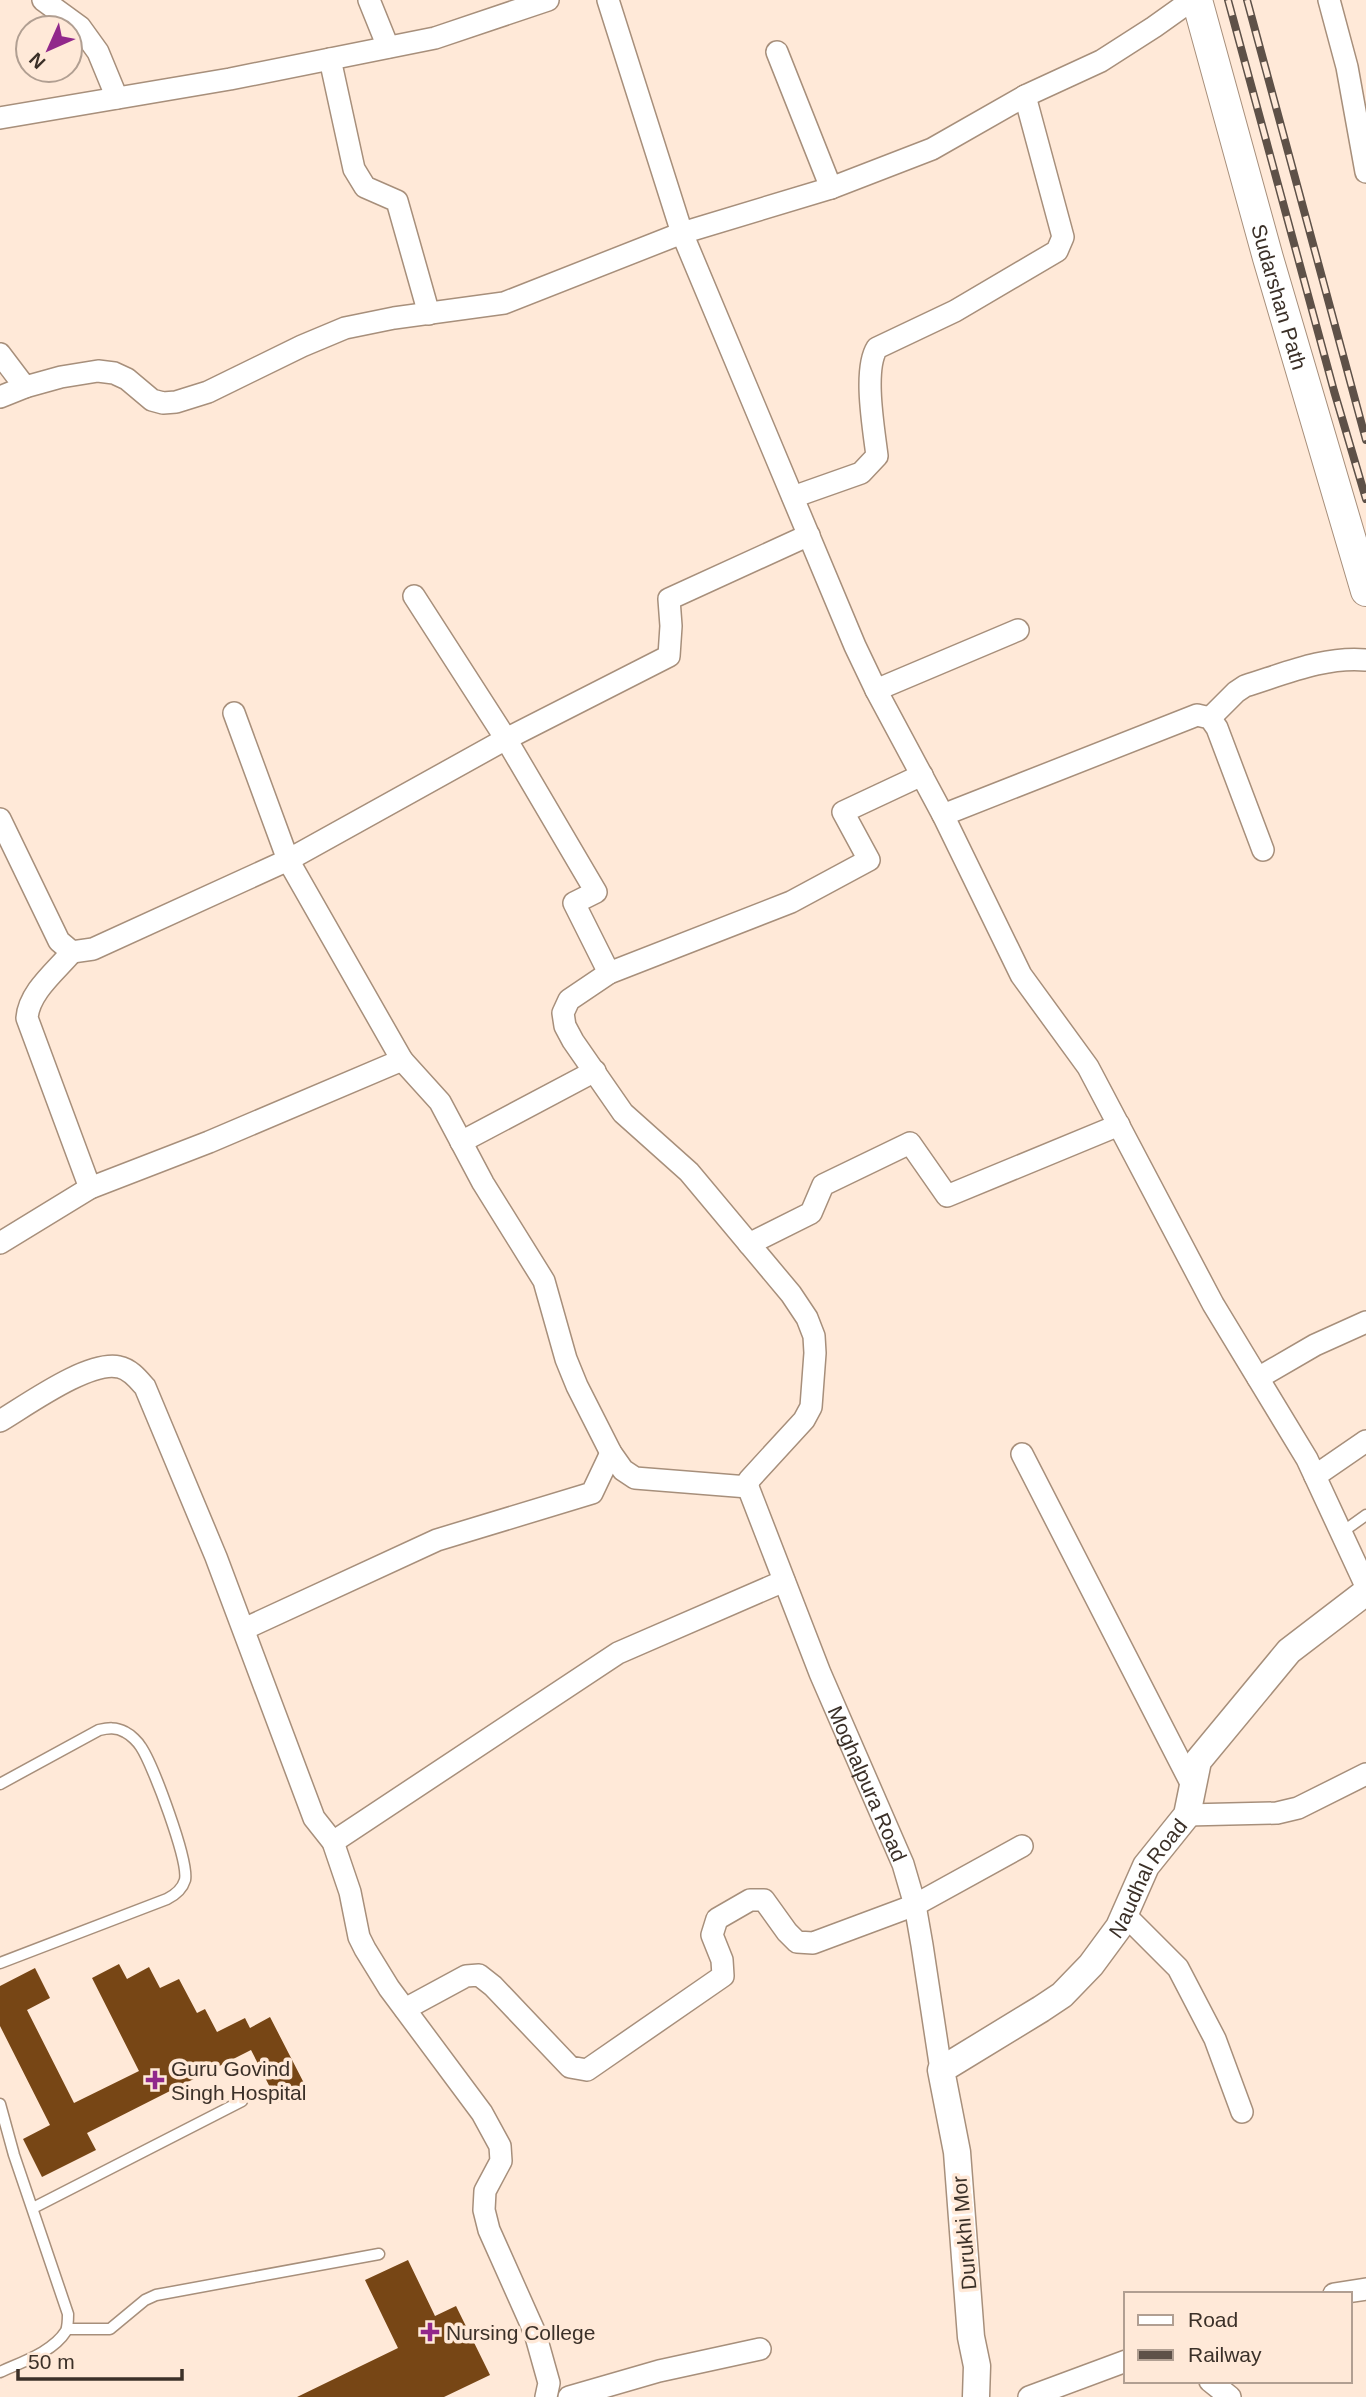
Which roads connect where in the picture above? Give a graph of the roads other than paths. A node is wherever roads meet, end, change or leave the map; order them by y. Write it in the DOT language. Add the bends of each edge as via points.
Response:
graph roads {
  1 [pos="43,0"];
  2 [pos="369,0"];
  3 [pos="548,0"];
  4 [pos="608,0"];
  5 [pos="1194,0"];
  6 [pos="1329,0"];
  7 [pos="388,47"];
  8 [pos="777,52"];
  9 [pos="330,59"];
  10 [pos="1025,96"];
  11 [pos="117,98"];
  12 [pos="0,118"];
  13 [pos="1366,172"];
  14 [pos="831,188"];
  15 [pos="682,233"];
  16 [pos="429,314"];
  17 [pos="0,354"];
  18 [pos="25,387"];
  19 [pos="0,397"];
  20 [pos="793,498"];
  21 [pos="809,535"];
  22 [pos="1366,591"];
  23 [pos="414,596"];
  24 [pos="1018,629"];
  25 [pos="1366,660"];
  26 [pos="876,690"];
  27 [pos="234,713"];
  28 [pos="1210,718"];
  29 [pos="506,738"];
  30 [pos="922,775"];
  31 [pos="943,815"];
  32 [pos="0,819"];
  33 [pos="1263,850"];
  34 [pos="288,860"];
  35 [pos="72,952"];
  36 [pos="609,973"];
  37 [pos="402,1059"];
  38 [pos="595,1071"];
  39 [pos="1119,1125"];
  40 [pos="461,1142"];
  41 [pos="90,1188"];
  42 [pos="0,1243"];
  43 [pos="749,1244"];
  44 [pos="1366,1322"];
  45 [pos="1258,1378"];
  46 [pos="0,1421"];
  47 [pos="1366,1441"];
  48 [pos="611,1453"];
  49 [pos="1022,1454"];
  50 [pos="1315,1476"];
  51 [pos="748,1487"];
  52 [pos="1366,1515"];
  53 [pos="1341,1533"];
  54 [pos="784,1581"];
  55 [pos="1366,1586"];
  56 [pos="1366,1592"];
  57 [pos="244,1629"];
  58 [pos="1366,1774"];
  59 [pos="0,1784"];
  60 [pos="1192,1785"];
  61 [pos="1188,1815"];
  62 [pos="333,1842"];
  63 [pos="1022,1846"];
  64 [pos="915,1905"];
  65 [pos="1123,1913"];
  66 [pos="0,1963"];
  67 [pos="405,2009"];
  68 [pos="941,2070"];
  69 [pos="242,2101"];
  70 [pos="0,2104"];
  71 [pos="1242,2112"];
  72 [pos="33,2208"];
  73 [pos="379,2254"];
  74 [pos="1366,2289"];
  75 [pos="1347,2292"];
  76 [pos="67,2329"];
  77 [pos="760,2349"];
  78 [pos="1124,2362"];
  79 [pos="0,2372"];
  80 [pos="1212,2383"];
  81 [pos="546,2397"];
  82 [pos="569,2397"];
  83 [pos="976,2397"];
  84 [pos="1030,2397"];
  85 [pos="1230,2397"];
  1 -- 11 [label="street" via="80,27 98,52"];
  2 -- 7 [label="street"];
  3 -- 7 [label="street" via="435,38"];
  4 -- 15 [label="street"];
  5 -- 10 [label="street" via="1101,61"];
  5 -- 22 [label="main road, Sudarshan Path"];
  6 -- 13 [label="street" via="1347,67"];
  7 -- 9 [label="street"];
  8 -- 14 [label="street"];
  9 -- 11 [label="street"];
  9 -- 16 [label="street" via="354,169 365,187 397,201"];
  10 -- 14 [label="street" via="932,149"];
  10 -- 20 [label="street" via="1063,237 1057,251 955,312 877,348 870,391 877,456 861,473"];
  11 -- 12 [label="street"];
  14 -- 15 [label="street"];
  15 -- 16 [label="street" via="504,303"];
  15 -- 20 [label="street"];
  16 -- 18 [label="street" via="345,328 208,392 176,402 152,400 127,379 98,371"];
  17 -- 18 [label="street"];
  18 -- 19 [label="street"];
  20 -- 21 [label="street"];
  21 -- 26 [label="street"];
  21 -- 29 [label="street" via="669,599 669,656"];
  23 -- 29 [label="street"];
  24 -- 26 [label="street"];
  25 -- 28 [label="street" via="1313,666 1245,686"];
  26 -- 30 [label="street"];
  27 -- 34 [label="street"];
  28 -- 31 [label="street" via="1197,715 1171,724"];
  28 -- 33 [label="street"];
  29 -- 34 [label="street"];
  29 -- 36 [label="street" via="596,892 575,903"];
  30 -- 31 [label="street"];
  30 -- 36 [label="street" via="844,812 869,860 790,902"];
  31 -- 39 [label="street" via="1021,975 1088,1067"];
  32 -- 35 [label="street" via="59,941"];
  34 -- 35 [label="street" via="93,949"];
  34 -- 37 [label="street"];
  35 -- 41 [label="street" via="36,994 27,1018"];
  36 -- 38 [label="street" via="569,1000 563,1013 573,1041"];
  37 -- 40 [label="street" via="440,1102"];
  37 -- 41 [label="street"];
  38 -- 40 [label="street"];
  38 -- 43 [label="street" via="624,1113 689,1172"];
  39 -- 43 [label="street" via="947,1196 910,1143 823,1185 811,1213"];
  39 -- 45 [label="street" via="1213,1304"];
  40 -- 48 [label="street" via="544,1281 573,1377"];
  41 -- 42 [label="street"];
  43 -- 51 [label="street" via="807,1318 815,1353 811,1407 749,1479"];
  44 -- 45 [label="street"];
  45 -- 50 [label="street"];
  46 -- 57 [label="street" via="85,1372 120,1367 135,1376 145,1387"];
  47 -- 50 [label="street"];
  48 -- 51 [label="street" via="635,1478"];
  48 -- 57 [label="street" via="592,1493 437,1540"];
  49 -- 60 [label="street"];
  50 -- 53 [label="street"];
  51 -- 54 [label="street, Moghalpura Road"];
  52 -- 53 [label="lane"];
  53 -- 55 [label="street"];
  54 -- 62 [label="street" via="618,1653"];
  54 -- 64 [label="street, Moghalpura Road" via="904,1864"];
  56 -- 60 [label="street, Naudhal Road" via="1289,1651 1198,1761"];
  57 -- 62 [label="street" via="314,1818"];
  58 -- 61 [label="street" via="1298,1808 1277,1813"];
  59 -- 66 [label="lane" via="99,1730 127,1732 141,1746 153,1772 184,1862 184,1881 177,1894"];
  60 -- 61 [label="street, Naudhal Road"];
  61 -- 65 [label="street, Naudhal Road" via="1146,1866"];
  62 -- 67 [label="street" via="359,1937"];
  63 -- 64 [label="street"];
  64 -- 67 [label="street" via="813,1943 797,1942 764,1900 750,1900 717,1919 712,1935 723,1976 587,2070 569,2067 480,1975 466,1976"];
  64 -- 68 [label="street, Moghalpura Road"];
  65 -- 68 [label="street, Naudhal Road" via="1119,1927 1091,1965 1062,1995"];
  65 -- 71 [label="street" via="1178,1968 1215,2039"];
  67 -- 81 [label="street" via="482,2113 500,2146 501,2161 485,2191 484,2210 535,2333 549,2384"];
  68 -- 83 [label="street, Durukhi Mor" via="957,2152"];
  69 -- 72 [label="lane"];
  70 -- 72 [label="lane"];
  72 -- 76 [label="lane" via="66,2304"];
  73 -- 76 [label="lane" via="156,2295 110,2329"];
  74 -- 75 [label="street"];
  76 -- 79 [label="lane" via="55,2343"];
  77 -- 82 [label="street"];
  78 -- 84 [label="street"];
  80 -- 85 [label="street"];
}
